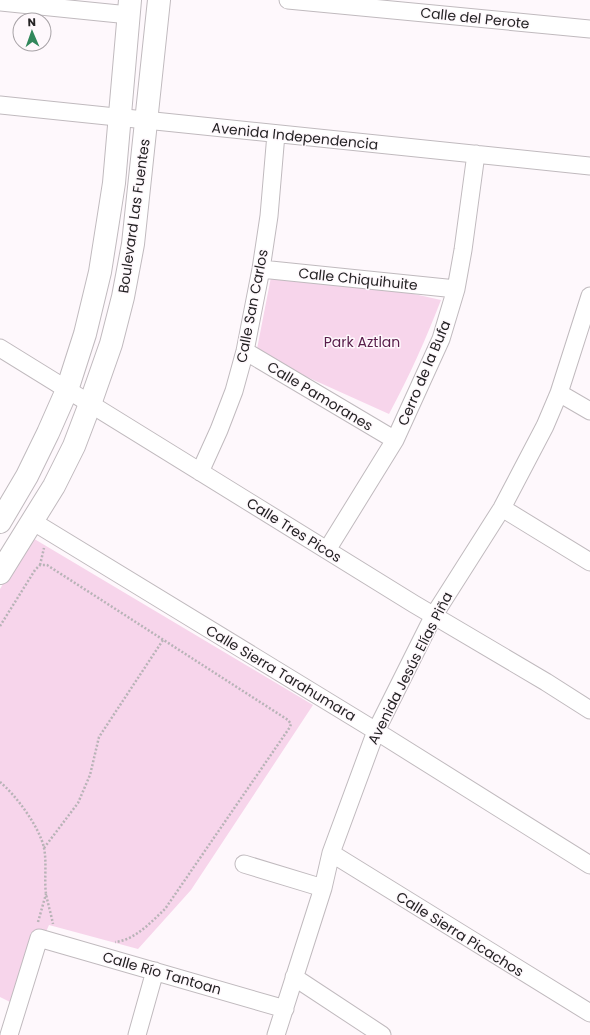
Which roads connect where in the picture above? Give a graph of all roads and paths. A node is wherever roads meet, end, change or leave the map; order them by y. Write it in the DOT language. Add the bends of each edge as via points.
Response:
graph roads {
  1 [pos="159,0"];
  2 [pos="288,0"];
  3 [pos="0,2"];
  4 [pos="129,7"];
  5 [pos="590,30"];
  6 [pos="0,106"];
  7 [pos="120,118"];
  8 [pos="147,121"];
  9 [pos="276,134"];
  10 [pos="476,154"];
  11 [pos="590,166"];
  12 [pos="261,269"];
  13 [pos="456,289"];
  14 [pos="590,298"];
  15 [pos="0,348"];
  16 [pos="245,351"];
  17 [pos="67,390"];
  18 [pos="559,393"];
  19 [pos="90,404"];
  20 [pos="590,411"];
  21 [pos="396,440"];
  22 [pos="200,472"];
  23 [pos="4,508"];
  24 [pos="502,508"];
  25 [pos="32,521"];
  26 [pos="327,550"];
  27 [pos="590,562"];
  28 [pos="0,573"];
  29 [pos="434,615"];
  30 [pos="0,626"];
  31 [pos="163,640"];
  32 [pos="590,710"];
  33 [pos="376,731"];
  34 [pos="0,782"];
  35 [pos="44,848"];
  36 [pos="331,853"];
  37 [pos="244,864"];
  38 [pos="590,865"];
  39 [pos="323,888"];
  40 [pos="46,894"];
  41 [pos="54,928"];
  42 [pos="39,938"];
  43 [pos="110,943"];
  44 [pos="156,971"];
  45 [pos="294,977"];
  46 [pos="285,1009"];
  47 [pos="590,1014"];
  48 [pos="9,1035"];
  49 [pos="137,1035"];
  50 [pos="276,1035"];
  51 [pos="382,1035"];
  1 -- 8 [label="main road, Boulevard Las Fuentes"];
  2 -- 5 [label="street, Calle del Perote"];
  3 -- 4 [label="street"];
  4 -- 7 [label="main road, Boulevard Las Fuentes"];
  6 -- 7 [label="street, Avenida Independencia"];
  7 -- 8 [label="street, Avenida Independencia"];
  7 -- 17 [label="main road, Boulevard Las Fuentes" via="114,183 100,272 85,334"];
  8 -- 9 [label="street, Avenida Independencia"];
  8 -- 19 [label="main road, Boulevard Las Fuentes" via="133,244 123,297 111,344"];
  9 -- 10 [label="street, Avenida Independencia"];
  9 -- 12 [label="street, Calle San Carlos" via="269,216"];
  10 -- 11 [label="street, Avenida Independencia"];
  10 -- 13 [label="street, Cerro de la Bufa"];
  12 -- 13 [label="street, Calle Chiquihuite"];
  12 -- 16 [label="street, Calle San Carlos"];
  13 -- 21 [label="street, Cerro de la Bufa" via="441,340"];
  14 -- 18 [label="street, Avenida Jesús Elías Piña"];
  15 -- 17 [label="street, Calle Tres Picos"];
  16 -- 21 [label="street, Calle Pamoranes"];
  16 -- 22 [label="street, Calle San Carlos" via="234,391"];
  17 -- 19 [label="street, Calle Tres Picos"];
  17 -- 23 [label="main road, Boulevard Las Fuentes" via="48,433"];
  18 -- 20 [label="street"];
  18 -- 24 [label="street, Avenida Jesús Elías Piña" via="545,426"];
  19 -- 22 [label="street, Calle Tres Picos"];
  19 -- 25 [label="main road, Boulevard Las Fuentes" via="74,446 54,486"];
  21 -- 26 [label="street, Cerro de la Bufa"];
  22 -- 26 [label="street, Calle Tres Picos"];
  24 -- 27 [label="street"];
  24 -- 29 [label="street, Avenida Jesús Elías Piña"];
  25 -- 28 [label="main road, Boulevard Las Fuentes"];
  25 -- 33 [label="street, Calle Sierra Tarahumara"];
  26 -- 29 [label="street, Calle Tres Picos"];
  29 -- 32 [label="street, Calle Tres Picos"];
  29 -- 33 [label="street, Avenida Jesús Elías Piña"];
  30 -- 31 [label="path" via="35,570 40,565 47,565"];
  31 -- 35 [label="path" via="99,737 90,775 78,803"];
  31 -- 43 [label="path" via="291,724 164,910 138,933 121,942"];
  33 -- 36 [label="street, Avenida Jesús Elías Piña"];
  33 -- 38 [label="street, Calle Sierra Tarahumara"];
  34 -- 35 [label="path" via="23,808 38,831"];
  35 -- 40 [label="path"];
  36 -- 39 [label="street, Avenida Jesús Elías Piña"];
  36 -- 47 [label="street, Calle Sierra Picachos"];
  37 -- 39 [label="street"];
  39 -- 45 [label="street, Avenida Jesús Elías Piña"];
  40 -- 41 [label="path"];
  40 -- 42 [label="path" via="35,932"];
  42 -- 44 [label="street, Calle Río Tantoan"];
  42 -- 48 [label="street"];
  44 -- 46 [label="street, Calle Río Tantoan"];
  44 -- 49 [label="street"];
  45 -- 46 [label="street, Avenida Jesús Elías Piña"];
  45 -- 51 [label="street"];
  46 -- 50 [label="street, Avenida Jesús Elías Piña"];
}
